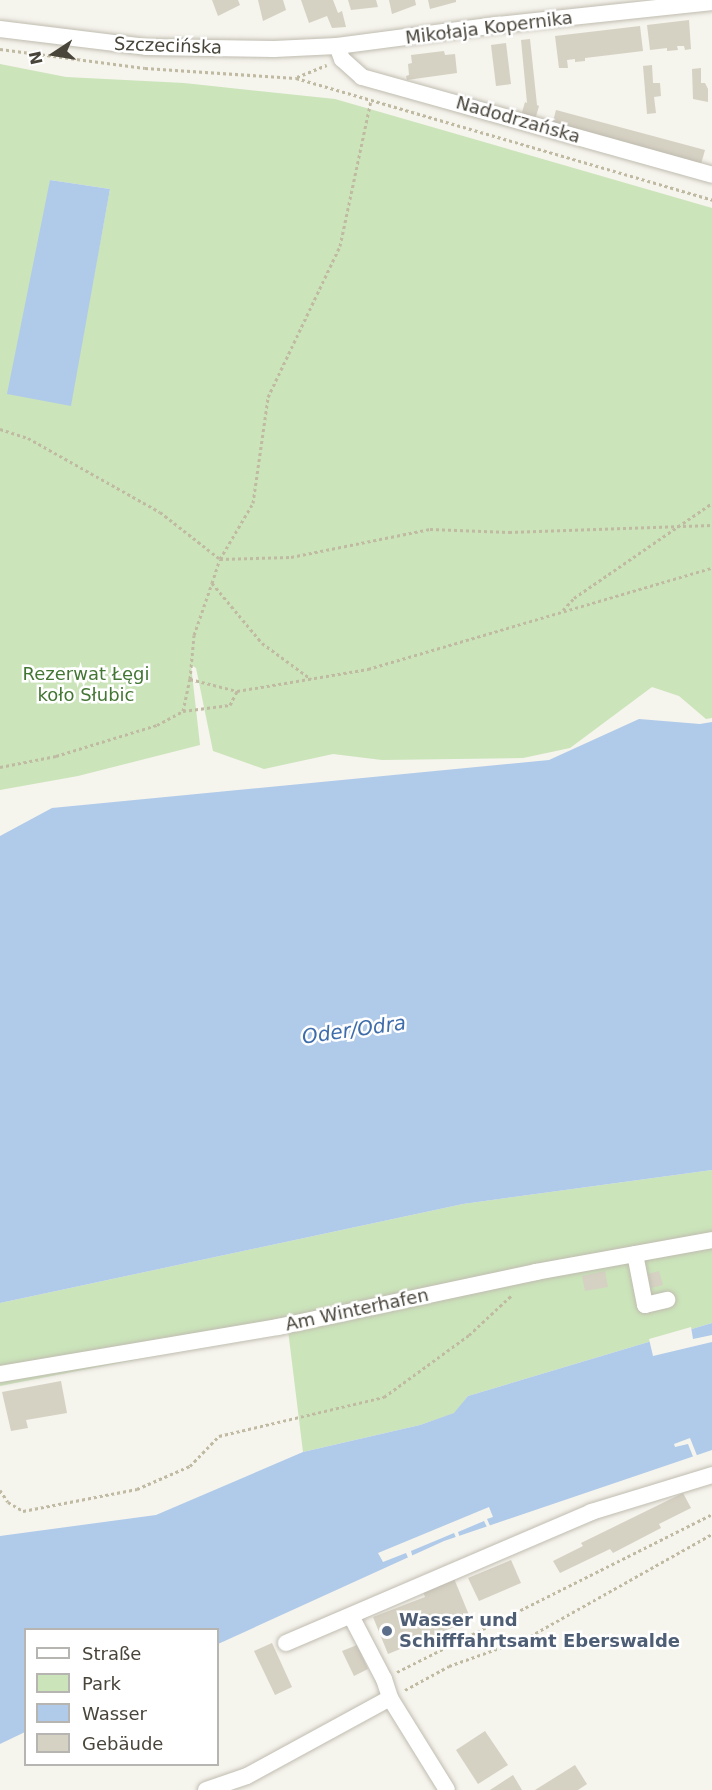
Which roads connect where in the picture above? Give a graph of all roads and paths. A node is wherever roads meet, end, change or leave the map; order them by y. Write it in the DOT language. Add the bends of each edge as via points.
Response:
graph roads {
  1 [pos="712,2"];
  2 [pos="647,5"];
  3 [pos="0,29"];
  4 [pos="0,49"];
  5 [pos="340,52"];
  6 [pos="296,78"];
  7 [pos="371,100"];
  8 [pos="712,175"];
  9 [pos="712,200"];
  10 [pos="0,429"];
  11 [pos="712,502"];
  12 [pos="712,525"];
  13 [pos="679,527"];
  14 [pos="220,559"];
  15 [pos="712,568"];
  16 [pos="212,583"];
  17 [pos="562,612"];
  18 [pos="190,679"];
  19 [pos="311,679"];
  20 [pos="237,691"];
  21 [pos="183,711"];
  22 [pos="0,767"];
  23 [pos="712,1240"];
  24 [pos="635,1254"];
  25 [pos="536,1272"];
  26 [pos="667,1300"];
  27 [pos="0,1374"];
  28 [pos="712,1475"];
  29 [pos="0,1490"];
  30 [pos="712,1514"];
  31 [pos="712,1534"];
  32 [pos="351,1616"];
  33 [pos="286,1643"];
  34 [pos="384,1678"];
  35 [pos="390,1698"];
  36 [pos="206,1790"];
  37 [pos="447,1790"];
  1 -- 2 [label="street, Mikołaja Kopernika"];
  2 -- 5 [label="street, Mikołaja Kopernika"];
  3 -- 5 [label="street, Szczecińska" via="146,47"];
  4 -- 6 [label="path" via="145,68"];
  5 -- 6 [label="path"];
  5 -- 8 [label="street, Nadodrzańska" via="362,76"];
  6 -- 7 [label="path"];
  7 -- 9 [label="path"];
  7 -- 14 [label="path" via="340,246 268,397 253,502"];
  10 -- 14 [label="path" via="28,438 160,512"];
  11 -- 13 [label="path"];
  12 -- 13 [label="path"];
  13 -- 14 [label="path" via="509,532 430,529 291,557"];
  13 -- 17 [label="path" via="583,591"];
  14 -- 16 [label="path"];
  15 -- 17 [label="path"];
  16 -- 18 [label="path" via="194,635"];
  16 -- 19 [label="path" via="262,643"];
  17 -- 19 [label="path" via="368,669"];
  18 -- 20 [label="path"];
  18 -- 21 [label="path"];
  19 -- 20 [label="path"];
  20 -- 21 [label="path" via="230,705"];
  21 -- 22 [label="path" via="157,725 56,756"];
  23 -- 24 [label="street, Am Winterhafen"];
  24 -- 25 [label="street, Am Winterhafen"];
  24 -- 26 [label="street" via="645,1305"];
  25 -- 27 [label="street, Am Winterhafen" via="278,1327"];
  25 -- 29 [label="path" via="469,1335 384,1396 219,1436 190,1466 137,1489 23,1511 8,1502"];
  28 -- 32 [label="street" via="591,1512"];
  30 -- 34 [label="path"];
  31 -- 35 [label="path" via="525,1639 449,1666"];
  32 -- 33 [label="street"];
  32 -- 34 [label="street"];
  34 -- 35 [label="street"];
  35 -- 36 [label="street" via="247,1776"];
  35 -- 37 [label="street"];
}
